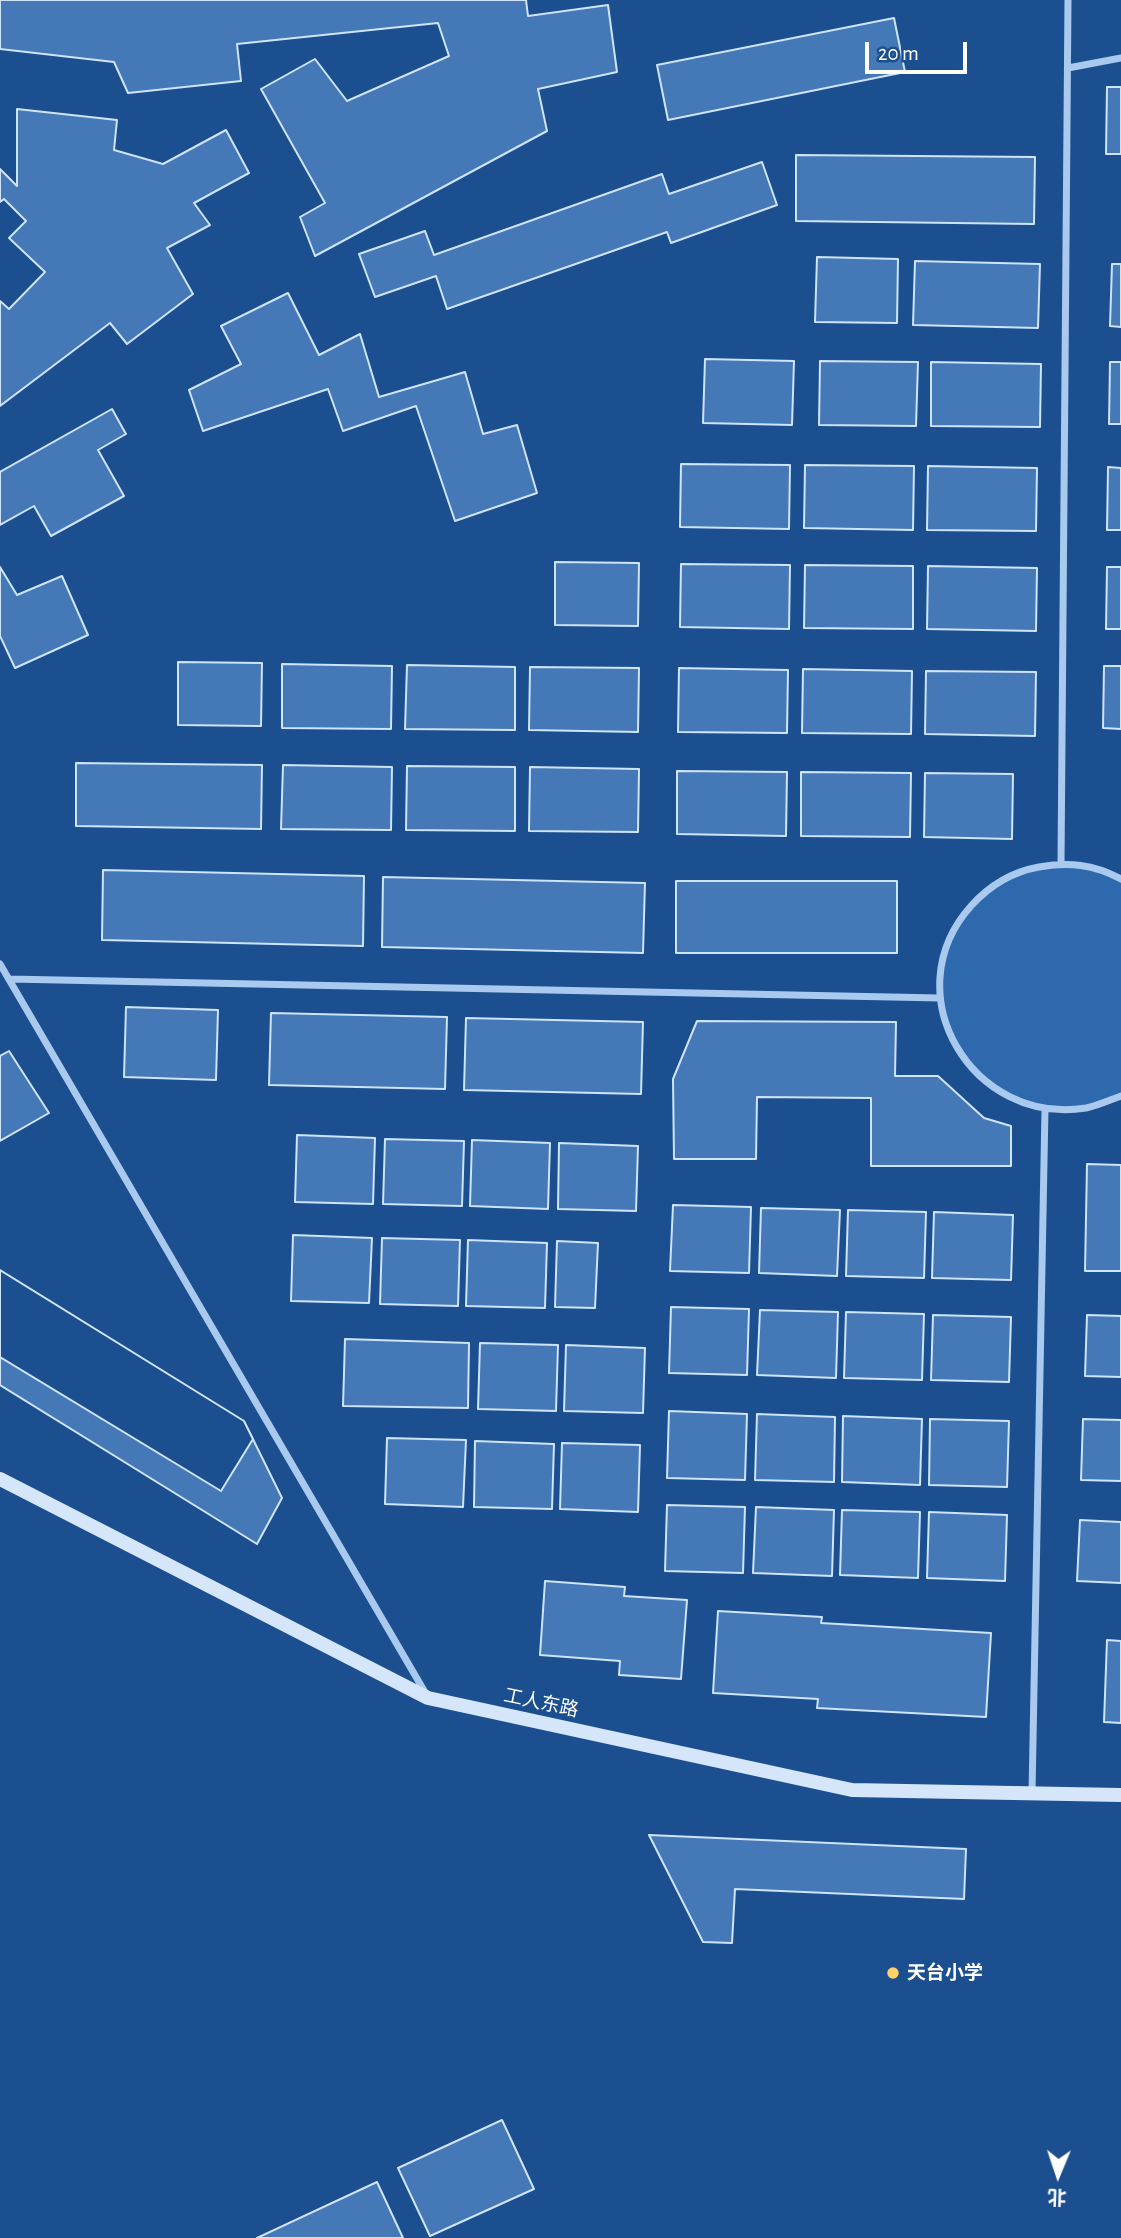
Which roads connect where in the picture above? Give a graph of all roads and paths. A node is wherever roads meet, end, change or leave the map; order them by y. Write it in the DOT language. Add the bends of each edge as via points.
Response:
graph roads {
  1 [pos="1068,0"];
  2 [pos="1121,58"];
  3 [pos="1068,68"];
  4 [pos="1061,863"];
  5 [pos="1121,879"];
  6 [pos="0,964"];
  7 [pos="9,979"];
  8 [pos="940,998"];
  9 [pos="1121,1096"];
  10 [pos="1045,1109"];
  11 [pos="0,1479"];
  12 [pos="428,1698"];
  13 [pos="1032,1793"];
  14 [pos="1121,1795"];
  1 -- 3 [label="street"];
  2 -- 3 [label="street"];
  3 -- 4 [label="street"];
  4 -- 5 [label="street" via="1101,868"];
  4 -- 8 [label="street" via="1021,870 986,890 959,920 943,957"];
  6 -- 7 [label="street"];
  7 -- 8 [label="street"];
  7 -- 12 [label="street"];
  8 -- 10 [label="street" via="950,1038 973,1072 1006,1096"];
  9 -- 10 [label="street" via="1086,1108"];
  10 -- 13 [label="street"];
  11 -- 12 [label="main road, 工人东路"];
  12 -- 13 [label="main road, 工人东路" via="852,1790"];
  13 -- 14 [label="main road, 工人东路"];
}
